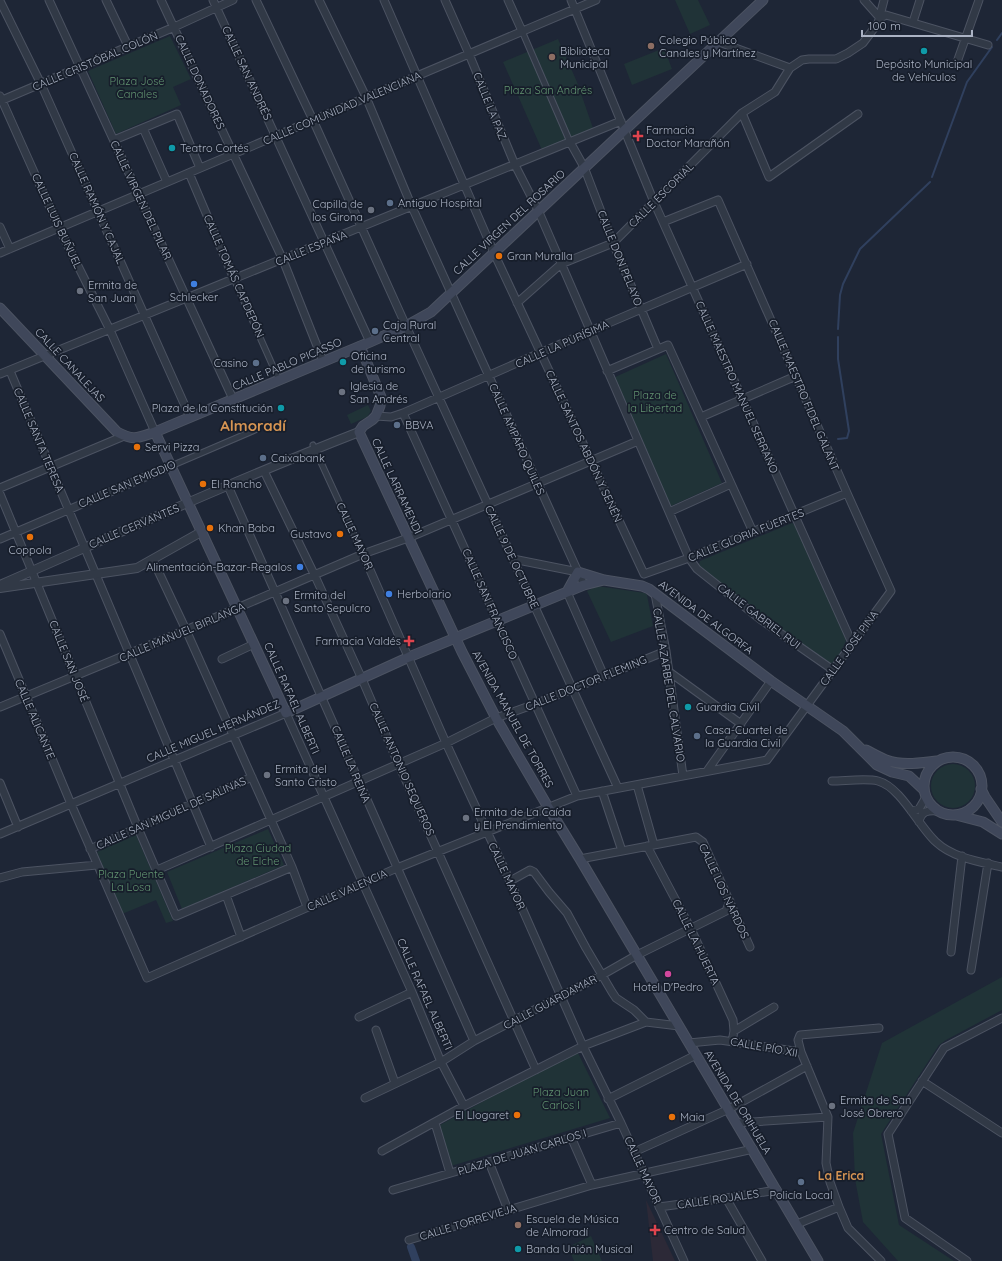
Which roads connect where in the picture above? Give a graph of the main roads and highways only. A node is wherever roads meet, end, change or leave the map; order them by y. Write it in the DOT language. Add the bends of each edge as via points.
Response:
graph roads {
  1 [pos="763,0"];
  2 [pos="451,293"];
  3 [pos="0,308"];
  4 [pos="360,346"];
  5 [pos="155,432"];
  6 [pos="124,436"];
  7 [pos="604,580"];
  8 [pos="567,592"];
  9 [pos="455,639"];
  10 [pos="286,713"];
  11 [pos="861,747"];
  12 [pos="936,761"];
  13 [pos="981,789"];
  14 [pos="925,793"];
  15 [pos="954,814"];
  16 [pos="1002,822"];
  17 [pos="1002,834"];
  18 [pos="637,955"];
  19 [pos="818,1261"];
  1 -- 2 [label="main road, CALLE VIRGEN DEL ROSARIO"];
  2 -- 4 [label="main road, CALLE PABLO PICASSO" via="431,312"];
  3 -- 6 [label="main road, CALLE CANALEJAS" via="117,432"];
  4 -- 5 [label="main road, CALLE PABLO PICASSO"];
  4 -- 9 [label="main road, CALLE LARRAMENDI" via="380,397 376,416 363,426 360,432"];
  5 -- 6 [label="main road, CALLE PABLO PICASSO" via="132,439"];
  5 -- 10 [label="main road, CALLE RAFAEL ALBERTI"];
  7 -- 8 [label="main road, CALLE MIGUEL HERNÁNDEZ"];
  7 -- 8 [label="main road, AVENIDA DE ALGORFA" via="578,572"];
  7 -- 11 [label="main road, AVENIDA DE ALGORFA" via="642,586 655,594 843,730"];
  8 -- 9 [label="main road, CALLE MIGUEL HERNÁNDEZ"];
  9 -- 10 [label="main road, CALLE MIGUEL HERNÁNDEZ"];
  9 -- 18 [label="main road, AVENIDA MANUEL DE TORRES" via="496,718"];
  11 -- 12 [label="main road, AVENIDA DE ALGORFA" via="896,763"];
  11 -- 14 [label="main road, AVENIDA DE ALGORFA" via="877,764 892,772 909,776"];
  12 -- 13 [label="main road" via="952,756 968,761 977,770"];
  12 -- 14 [label="main road" via="925,777"];
  13 -- 15 [label="main road" via="972,807"];
  13 -- 16 [label="main road"];
  14 -- 15 [label="main road" via="933,807"];
  15 -- 17 [label="main road" via="983,822"];
  18 -- 19 [label="main road, AVENIDA DE ORIHUELA"];
}
